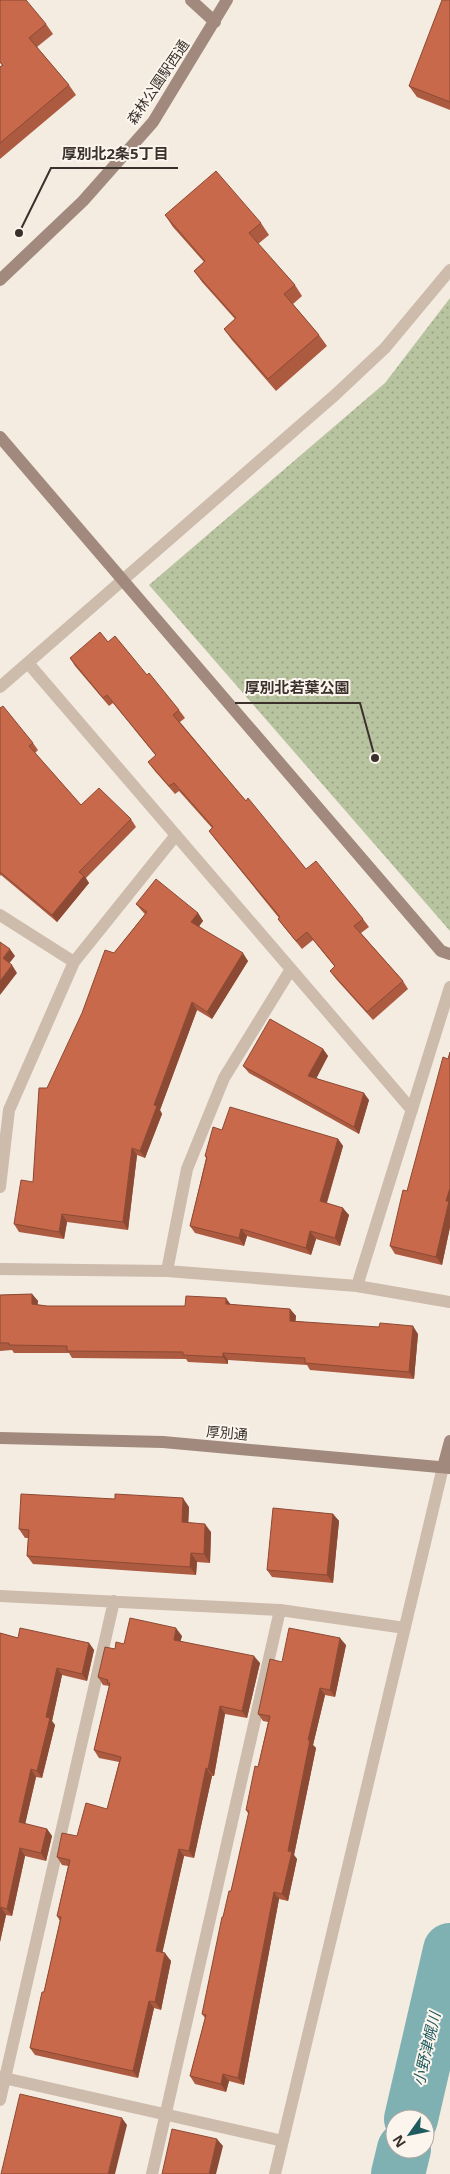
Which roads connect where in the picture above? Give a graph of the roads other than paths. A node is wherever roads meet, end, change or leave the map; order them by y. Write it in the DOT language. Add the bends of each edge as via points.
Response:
graph roads {
  1 [pos="191,0"];
  2 [pos="227,0"];
  3 [pos="215,22"];
  4 [pos="450,270"];
  5 [pos="0,280"];
  6 [pos="0,437"];
  7 [pos="123,580"];
  8 [pos="28,663"];
  9 [pos="0,687"];
  10 [pos="176,835"];
  11 [pos="0,915"];
  12 [pos="450,954"];
  13 [pos="74,962"];
  14 [pos="291,969"];
  15 [pos="450,987"];
  16 [pos="5,1109"];
  17 [pos="412,1110"];
  18 [pos="0,1187"];
  19 [pos="0,1269"];
  20 [pos="167,1272"];
  21 [pos="357,1286"];
  22 [pos="450,1302"];
  23 [pos="0,1438"];
  24 [pos="450,1441"];
  25 [pos="446,1468"];
  26 [pos="0,1596"];
  27 [pos="114,1601"];
  28 [pos="280,1610"];
  29 [pos="405,1628"];
  30 [pos="2,2077"];
  31 [pos="0,2100"];
  32 [pos="166,2114"];
  33 [pos="283,2141"];
  34 [pos="152,2174"];
  35 [pos="276,2174"];
  1 -- 3 [label="street"];
  2 -- 3 [label="street, 森林公園駅西通"];
  3 -- 5 [label="street, 森林公園駅西通" via="153,122 83,201"];
  4 -- 7 [label="street" via="371,362"];
  6 -- 7 [label="street"];
  7 -- 8 [label="street"];
  7 -- 12 [label="street" via="441,951"];
  8 -- 9 [label="street"];
  8 -- 10 [label="street"];
  10 -- 13 [label="street"];
  10 -- 14 [label="street"];
  11 -- 13 [label="street"];
  13 -- 16 [label="street"];
  14 -- 17 [label="street"];
  14 -- 20 [label="street" via="224,1078 187,1169"];
  15 -- 17 [label="street"];
  16 -- 18 [label="street"];
  17 -- 21 [label="street"];
  19 -- 20 [label="street"];
  20 -- 21 [label="street"];
  21 -- 22 [label="street"];
  23 -- 25 [label="street, 厚別通" via="163,1442"];
  24 -- 25 [label="street"];
  25 -- 29 [label="street"];
  26 -- 27 [label="street"];
  27 -- 28 [label="street"];
  27 -- 30 [label="street"];
  28 -- 29 [label="street"];
  28 -- 32 [label="street"];
  29 -- 33 [label="street"];
  30 -- 31 [label="street"];
  30 -- 32 [label="street"];
  32 -- 33 [label="street"];
  32 -- 34 [label="street"];
  33 -- 35 [label="street"];
}
